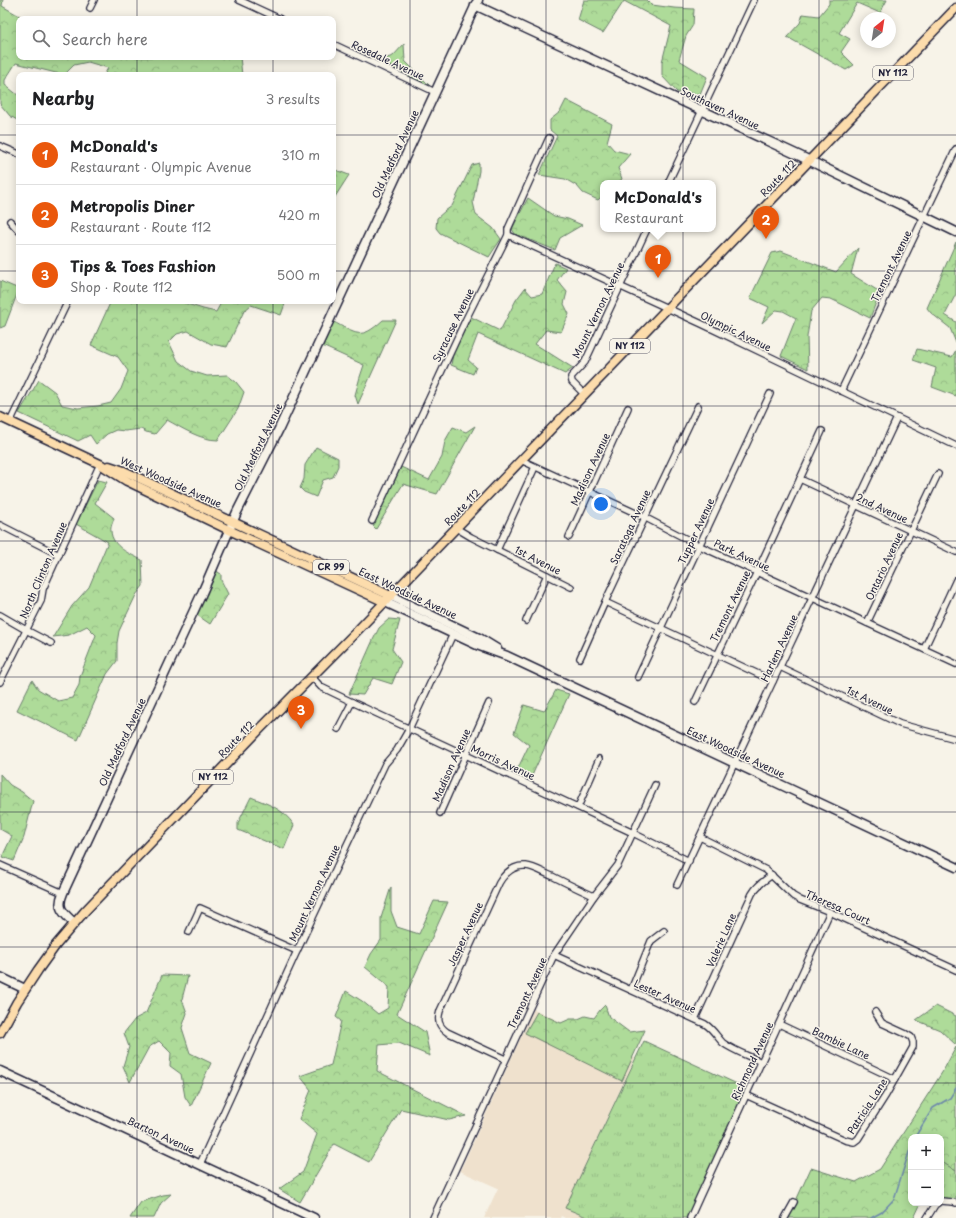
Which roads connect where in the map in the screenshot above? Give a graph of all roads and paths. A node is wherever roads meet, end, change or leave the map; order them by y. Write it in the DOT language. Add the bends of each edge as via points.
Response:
graph roads {
  1 [pos="94,0"];
  2 [pos="239,0"];
  3 [pos="754,0"];
  4 [pos="476,3"];
  5 [pos="90,8"];
  6 [pos="956,8"];
  7 [pos="274,16"];
  8 [pos="336,45"];
  9 [pos="435,92"];
  10 [pos="702,111"];
  11 [pos="549,138"];
  12 [pos="0,146"];
  13 [pos="956,149"];
  14 [pos="16,153"];
  15 [pos="809,161"];
  16 [pos="669,180"];
  17 [pos="925,217"];
  18 [pos="10,221"];
  19 [pos="16,228"];
  20 [pos="646,232"];
  21 [pos="956,232"];
  22 [pos="508,235"];
  23 [pos="620,286"];
  24 [pos="67,304"];
  25 [pos="667,308"];
  26 [pos="841,390"];
  27 [pos="584,394"];
  28 [pos="770,394"];
  29 [pos="698,406"];
  30 [pos="628,408"];
  31 [pos="0,417"];
  32 [pos="897,418"];
  33 [pos="10,422"];
  34 [pos="822,431"];
  35 [pos="956,446"];
  36 [pos="521,460"];
  37 [pos="100,464"];
  38 [pos="535,467"];
  39 [pos="938,474"];
  40 [pos="800,479"];
  41 [pos="589,492"];
  42 [pos="856,505"];
  43 [pos="644,517"];
  44 [pos="233,521"];
  45 [pos="372,521"];
  46 [pos="0,525"];
  47 [pos="456,528"];
  48 [pos="229,530"];
  49 [pos="911,531"];
  50 [pos="569,537"];
  51 [pos="700,546"];
  52 [pos="497,550"];
  53 [pos="956,552"];
  54 [pos="59,554"];
  55 [pos="757,572"];
  56 [pos="547,575"];
  57 [pos="956,580"];
  58 [pos="571,587"];
  59 [pos="391,596"];
  60 [pos="812,598"];
  61 [pos="384,602"];
  62 [pos="605,602"];
  63 [pos="0,615"];
  64 [pos="526,621"];
  65 [pos="867,623"];
  66 [pos="660,629"];
  67 [pos="26,630"];
  68 [pos="453,634"];
  69 [pos="51,642"];
  70 [pos="924,649"];
  71 [pos="717,654"];
  72 [pos="507,656"];
  73 [pos="580,658"];
  74 [pos="956,664"];
  75 [pos="780,667"];
  76 [pos="638,676"];
  77 [pos="312,677"];
  78 [pos="773,681"];
  79 [pos="0,682"];
  80 [pos="352,702"];
  81 [pos="695,702"];
  82 [pos="489,703"];
  83 [pos="409,728"];
  84 [pos="338,729"];
  85 [pos="956,739"];
  86 [pos="466,755"];
  87 [pos="600,759"];
  88 [pos="734,763"];
  89 [pos="655,785"];
  90 [pos="578,807"];
  91 [pos="440,813"];
  92 [pos="633,833"];
  93 [pos="700,837"];
  94 [pos="689,861"];
  95 [pos="0,865"];
  96 [pos="956,867"];
  97 [pos="772,875"];
  98 [pos="677,885"];
  99 [pos="63,893"];
  100 [pos="594,896"];
  101 [pos="830,912"];
  102 [pos="74,923"];
  103 [pos="664,931"];
  104 [pos="189,932"];
  105 [pos="297,951"];
  106 [pos="554,955"];
  107 [pos="956,970"];
  108 [pos="0,976"];
  109 [pos="25,989"];
  110 [pos="631,990"];
  111 [pos="875,1012"];
  112 [pos="695,1019"];
  113 [pos="779,1024"];
  114 [pos="0,1033"];
  115 [pos="505,1059"];
  116 [pos="761,1062"];
  117 [pos="0,1071"];
  118 [pos="894,1079"];
  119 [pos="746,1096"];
  120 [pos="200,1164"];
  121 [pos="794,1202"];
  122 [pos="944,1202"];
  123 [pos="956,1203"];
  124 [pos="935,1206"];
  125 [pos="314,1218"];
  126 [pos="433,1218"];
  127 [pos="690,1218"];
  128 [pos="785,1218"];
  129 [pos="927,1218"];
  1 -- 5 [label="street"];
  2 -- 7 [label="street"];
  3 -- 10 [label="street"];
  4 -- 9 [label="street, Old Medford Avenue"];
  4 -- 10 [label="street, Southaven Avenue"];
  6 -- 15 [label="main road, Route 112 / NY 112"];
  8 -- 9 [label="street, Rosedale Avenue"];
  9 -- 44 [label="street, Old Medford Avenue" via="279,429"];
  10 -- 15 [label="street, Southaven Avenue"];
  10 -- 16 [label="street"];
  11 -- 22 [label="street, Syracuse Avenue" via="508,229"];
  12 -- 14 [label="street"];
  13 -- 17 [label="street, Tremont Avenue"];
  15 -- 17 [label="street, Southaven Avenue"];
  15 -- 25 [label="main road, Route 112 / NY 112"];
  17 -- 21 [label="street, Southaven Avenue"];
  17 -- 26 [label="street, Tremont Avenue"];
  18 -- 19 [label="street"];
  20 -- 23 [label="street, Mount Vernon Avenue"];
  22 -- 23 [label="street, Olympic Avenue"];
  22 -- 45 [label="street, Syracuse Avenue"];
  23 -- 25 [label="street, Olympic Avenue"];
  23 -- 27 [label="street, Mount Vernon Avenue" via="585,362 571,378"];
  24 -- 33 [label="street"];
  25 -- 26 [label="street, Olympic Avenue"];
  25 -- 27 [label="main road, Route 112 / NY 112"];
  26 -- 32 [label="street, Olympic Avenue"];
  27 -- 36 [label="main road, Route 112 / NY 112"];
  28 -- 51 [label="street, Tupper Avenue"];
  29 -- 43 [label="street, Saratoga Avenue"];
  30 -- 41 [label="street, Madison Avenue"];
  31 -- 33 [label="main road, West Woodside Avenue / CR 99"];
  32 -- 35 [label="street, Olympic Avenue"];
  32 -- 42 [label="street, Harlem Avenue"];
  33 -- 37 [label="main road, West Woodside Avenue / CR 99"];
  34 -- 40 [label="street, Tremont Avenue"];
  36 -- 38 [label="street, Park Avenue"];
  36 -- 47 [label="main road, Route 112 / NY 112"];
  37 -- 44 [label="main road, West Woodside Avenue / CR 99" via="124,470"];
  37 -- 48 [label="main road, West Woodside Avenue / CR 99" via="127,481"];
  37 -- 54 [label="street, North Clinton Avenue"];
  38 -- 41 [label="street, Park Avenue"];
  38 -- 52 [label="street"];
  39 -- 49 [label="street, Ontario Avenue"];
  40 -- 42 [label="street, 2nd Avenue"];
  40 -- 55 [label="street, Tremont Avenue"];
  41 -- 43 [label="street, Park Avenue"];
  41 -- 50 [label="street, Madison Avenue"];
  42 -- 49 [label="street, 2nd Avenue"];
  42 -- 60 [label="street, Harlem Avenue"];
  43 -- 51 [label="street, Park Avenue"];
  43 -- 62 [label="street, Saratoga Avenue"];
  44 -- 48 [label="street, Old Medford Avenue"];
  44 -- 59 [label="main road, East Woodside Avenue / CR 99"];
  46 -- 54 [label="street"];
  47 -- 52 [label="street, 1st Avenue"];
  47 -- 59 [label="main road, Route 112 / NY 112"];
  48 -- 61 [label="main road, East Woodside Avenue / CR 99"];
  48 -- 99 [label="street, Old Medford Avenue"];
  49 -- 53 [label="street, 2nd Avenue"];
  49 -- 65 [label="street, Ontario Avenue"];
  51 -- 55 [label="street, Park Avenue"];
  51 -- 66 [label="street, Tupper Avenue"];
  52 -- 56 [label="street, 1st Avenue"];
  54 -- 67 [label="street, North Clinton Avenue" via="43,589 41,601"];
  55 -- 60 [label="street, Park Avenue"];
  55 -- 71 [label="street, Tremont Avenue"];
  56 -- 58 [label="street, 1st Avenue"];
  56 -- 64 [label="street"];
  57 -- 70 [label="street"];
  59 -- 61 [label="main road, Route 112 / NY 112"];
  59 -- 72 [label="street, East Woodside Avenue / CR 99" via="480,638"];
  60 -- 65 [label="street, Park Avenue"];
  60 -- 75 [label="street, Harlem Avenue"];
  61 -- 68 [label="street, East Woodside Avenue / CR 99"];
  61 -- 77 [label="main road, Route 112 / NY 112"];
  62 -- 66 [label="street"];
  62 -- 73 [label="street, Saratoga Avenue"];
  63 -- 67 [label="street"];
  65 -- 70 [label="street, Park Avenue"];
  66 -- 71 [label="street"];
  66 -- 76 [label="street, Tupper Avenue"];
  67 -- 69 [label="street"];
  67 -- 79 [label="street, North Clinton Avenue"];
  68 -- 72 [label="street, East Woodside Avenue / CR 99"];
  68 -- 83 [label="street, Mount Vernon Avenue"];
  70 -- 74 [label="street, Park Avenue"];
  71 -- 78 [label="street"];
  71 -- 81 [label="street, Tremont Avenue"];
  72 -- 88 [label="street, East Woodside Avenue / CR 99"];
  75 -- 78 [label="street, Harlem Avenue"];
  75 -- 85 [label="street, 1st Avenue" via="900,724"];
  77 -- 80 [label="street, Morris Avenue" via="321,687"];
  77 -- 102 [label="main road, Route 112 / NY 112"];
  78 -- 88 [label="street, Harlem Avenue"];
  80 -- 83 [label="street, Morris Avenue"];
  80 -- 84 [label="street"];
  82 -- 86 [label="street, Madison Avenue"];
  83 -- 86 [label="street, Morris Avenue"];
  83 -- 105 [label="street, Mount Vernon Avenue" via="397,750 385,764"];
  86 -- 90 [label="street, Morris Avenue"];
  86 -- 91 [label="street, Madison Avenue"];
  87 -- 90 [label="street"];
  88 -- 93 [label="street, Harlem Avenue"];
  88 -- 96 [label="street, East Woodside Avenue / CR 99"];
  89 -- 92 [label="street, Tremont Avenue"];
  90 -- 92 [label="street, Morris Avenue"];
  92 -- 94 [label="street, Morris Avenue"];
  92 -- 100 [label="street, Tremont Avenue" via="618,865"];
  93 -- 94 [label="street, Harlem Avenue"];
  93 -- 97 [label="street, Theresa Court"];
  94 -- 98 [label="street, Harlem Avenue"];
  95 -- 99 [label="street"];
  97 -- 101 [label="street, Theresa Court" via="793,896"];
  97 -- 112 [label="street, Valerie Lane" via="752,894"];
  99 -- 102 [label="street, Old Medford Avenue" via="61,908"];
  100 -- 106 [label="street, Tremont Avenue"];
  100 -- 115 [label="street, Jasper Avenue" via="526,866 510,870 499,883 440,1010 438,1022 448,1032"];
  101 -- 107 [label="street, Theresa Court"];
  101 -- 113 [label="street, Richmond Avenue"];
  102 -- 109 [label="main road, Route 112 / NY 112"];
  103 -- 110 [label="street" via="651,942"];
  104 -- 105 [label="street" via="200,908"];
  105 -- 120 [label="street, Mount Vernon Avenue"];
  106 -- 110 [label="street, Lester Avenue"];
  106 -- 115 [label="street, Tremont Avenue"];
  108 -- 109 [label="street"];
  109 -- 114 [label="main road, Route 112 / NY 112"];
  110 -- 112 [label="street, Lester Avenue"];
  111 -- 118 [label="street, Patricia Lane" via="882,1023 911,1037 913,1042 911,1053"];
  112 -- 116 [label="street, Lester Avenue" via="710,1028 729,1046"];
  113 -- 116 [label="street, Richmond Avenue"];
  113 -- 118 [label="street, Bambie Lane"];
  115 -- 126 [label="street, Tremont Avenue"];
  116 -- 119 [label="street, Richmond Avenue"];
  117 -- 120 [label="street, Barton Avenue"];
  118 -- 119 [label="street, Patricia Lane" via="862,1134 854,1142"];
  119 -- 127 [label="street, Richmond Avenue"];
  120 -- 125 [label="street, Barton Avenue"];
  121 -- 128 [label="street"];
  122 -- 123 [label="street"];
  124 -- 129 [label="street"];
}
